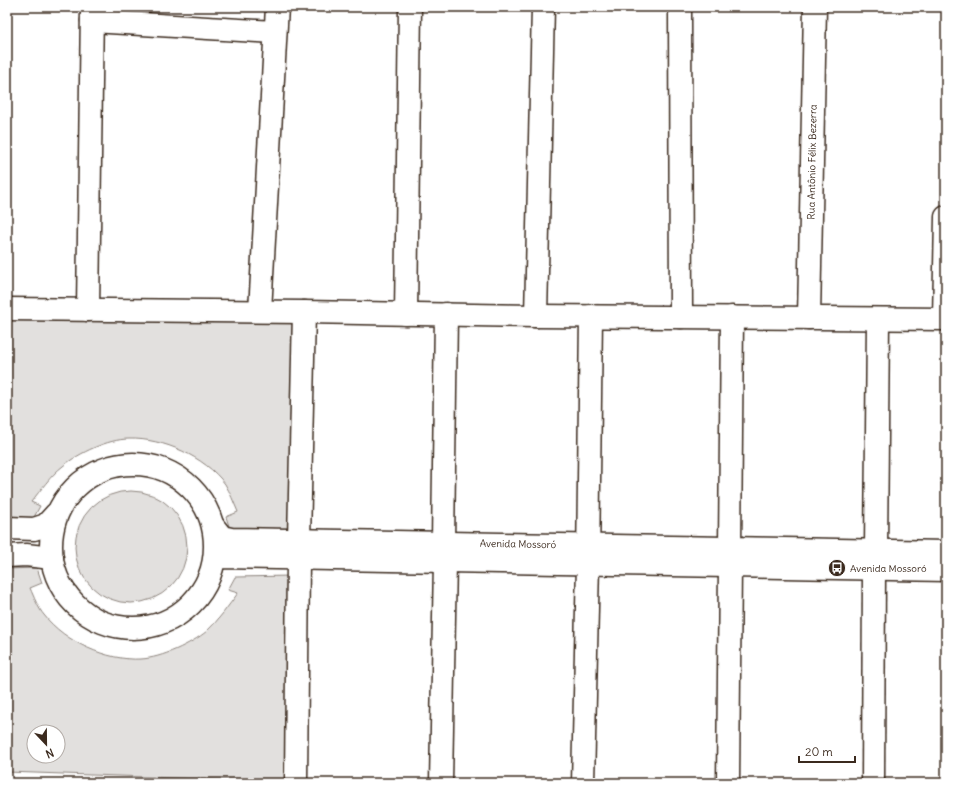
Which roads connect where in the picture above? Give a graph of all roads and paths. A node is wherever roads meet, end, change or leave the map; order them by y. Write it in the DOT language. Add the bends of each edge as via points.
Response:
graph roads {
  1 [pos="277,7"];
  2 [pos="410,7"];
  3 [pos="543,7"];
  4 [pos="680,7"];
  5 [pos="815,7"];
  6 [pos="92,14"];
  7 [pos="275,32"];
  8 [pos="946,218"];
  9 [pos="7,309"];
  10 [pos="88,310"];
  11 [pos="260,311"];
  12 [pos="304,312"];
  13 [pos="406,314"];
  14 [pos="446,314"];
  15 [pos="536,316"];
  16 [pos="591,316"];
  17 [pos="681,317"];
  18 [pos="732,317"];
  19 [pos="809,318"];
  20 [pos="878,318"];
  21 [pos="945,319"];
  22 [pos="56,514"];
  23 [pos="214,527"];
  24 [pos="7,528"];
  25 [pos="298,549"];
  26 [pos="444,552"];
  27 [pos="946,552"];
  28 [pos="588,555"];
  29 [pos="7,556"];
  30 [pos="730,557"];
  31 [pos="52,558"];
  32 [pos="215,559"];
  33 [pos="875,560"];
  34 [pos="946,570"];
  35 [pos="296,783"];
  36 [pos="441,783"];
  37 [pos="583,783"];
  38 [pos="728,783"];
  39 [pos="873,783"];
  1 -- 7 [label="street"];
  2 -- 13 [label="street"];
  3 -- 15 [label="street"];
  4 -- 17 [label="street"];
  5 -- 19 [label="street, Rua Antônio Félix Bezerra"];
  6 -- 7 [label="street"];
  6 -- 10 [label="street"];
  7 -- 11 [label="street"];
  8 -- 21 [label="street"];
  9 -- 10 [label="street"];
  10 -- 11 [label="street"];
  11 -- 12 [label="street"];
  12 -- 13 [label="street"];
  12 -- 25 [label="street"];
  13 -- 14 [label="street"];
  14 -- 15 [label="street"];
  14 -- 26 [label="street"];
  15 -- 16 [label="street"];
  16 -- 17 [label="street"];
  16 -- 28 [label="street"];
  17 -- 18 [label="street"];
  18 -- 19 [label="street"];
  18 -- 30 [label="street"];
  19 -- 20 [label="street"];
  20 -- 21 [label="street"];
  20 -- 33 [label="street"];
  22 -- 23 [label="street" via="71,492 100,471 124,464 150,465 174,474 194,489 208,510"];
  22 -- 24 [label="street" via="46,525 34,529"];
  22 -- 31 [label="street" via="49,536"];
  23 -- 25 [label="street, Avenida Mossoró" via="222,537"];
  23 -- 32 [label="street"];
  25 -- 26 [label="street, Avenida Mossoró"];
  25 -- 32 [label="street"];
  25 -- 35 [label="street"];
  26 -- 28 [label="street, Avenida Mossoró"];
  26 -- 36 [label="street"];
  27 -- 33 [label="street, Avenida Mossoró"];
  28 -- 30 [label="street, Avenida Mossoró"];
  28 -- 37 [label="street"];
  29 -- 31 [label="street"];
  30 -- 33 [label="street, Avenida Mossoró"];
  30 -- 38 [label="street"];
  31 -- 32 [label="street" via="58,578 69,596 84,611 102,622 123,627 144,627 164,622 183,612 198,597 209,579"];
  33 -- 34 [label="street"];
  33 -- 39 [label="street"];
}
